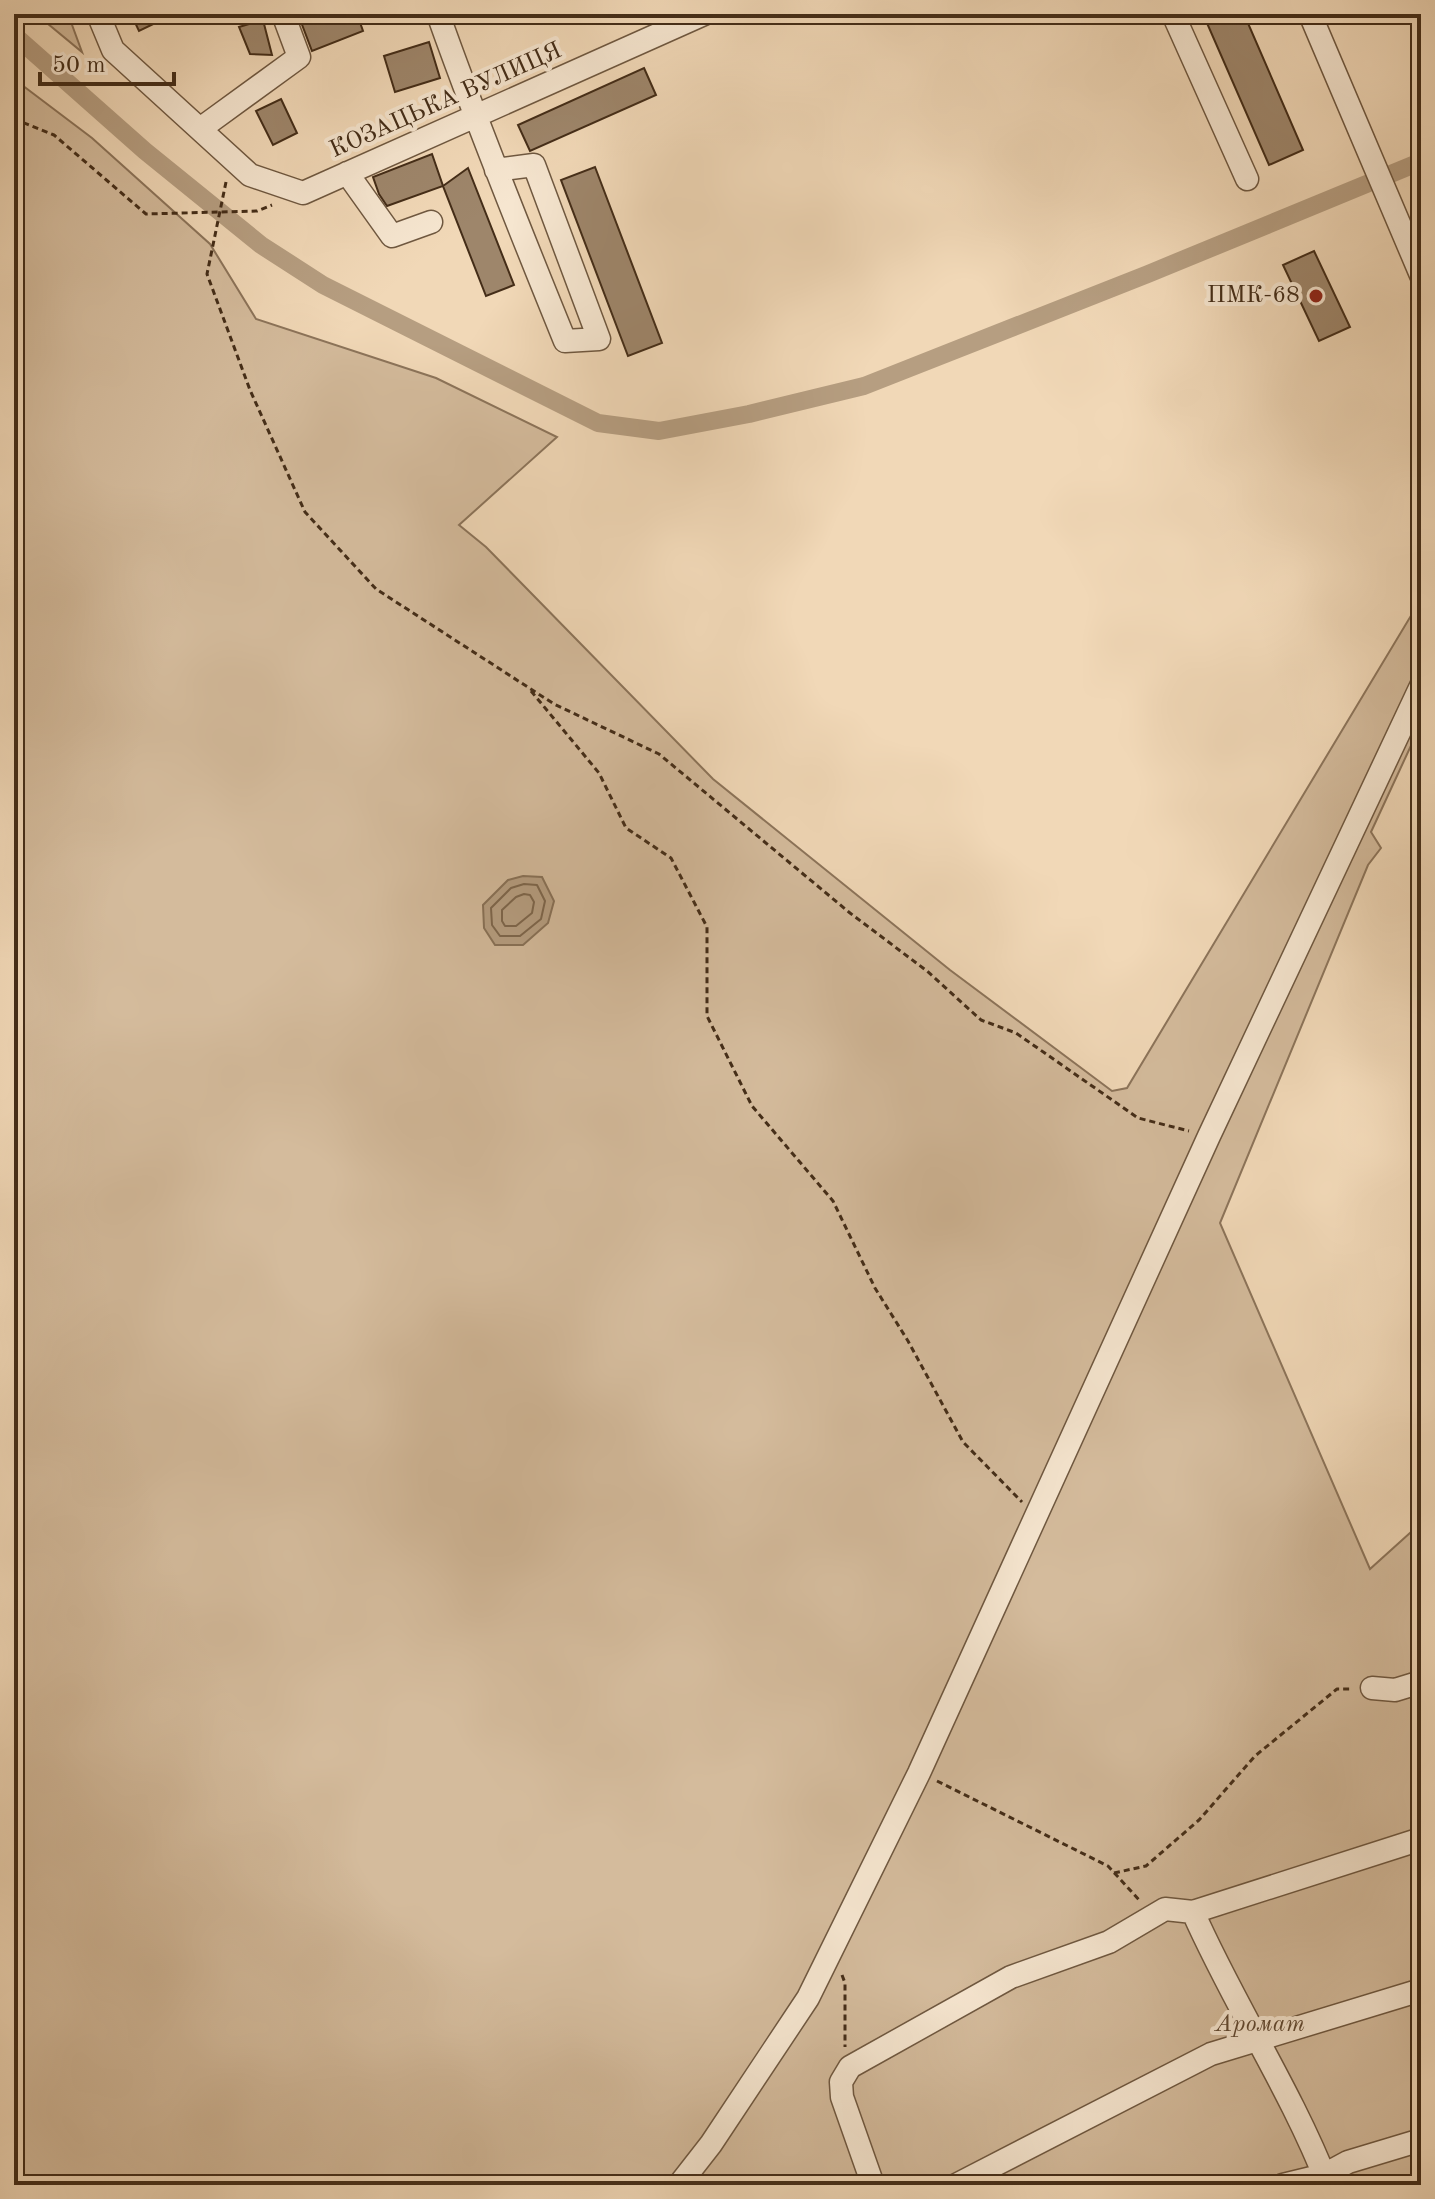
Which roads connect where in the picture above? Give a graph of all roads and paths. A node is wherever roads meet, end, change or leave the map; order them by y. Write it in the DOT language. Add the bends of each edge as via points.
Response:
graph roads {
  1 [pos="98,14"];
  2 [pos="283,14"];
  3 [pos="438,14"];
  4 [pos="704,14"];
  5 [pos="1173,14"];
  6 [pos="1310,14"];
  7 [pos="475,117"];
  8 [pos="14,119"];
  9 [pos="200,129"];
  10 [pos="496,170"];
  11 [pos="347,173"];
  12 [pos="227,179"];
  13 [pos="1247,179"];
  14 [pos="303,193"];
  15 [pos="220,211"];
  16 [pos="431,222"];
  17 [pos="1421,275"];
  18 [pos="1421,686"];
  19 [pos="529,688"];
  20 [pos="1209,1136"];
  21 [pos="1036,1515"];
  22 [pos="1421,1682"];
  23 [pos="1372,1688"];
  24 [pos="919,1773"];
  25 [pos="1421,1839"];
  26 [pos="1114,1873"];
  27 [pos="1193,1912"];
  28 [pos="1153,1916"];
  29 [pos="832,1949"];
  30 [pos="1421,1990"];
  31 [pos="1258,2038"];
  32 [pos="841,2082"];
  33 [pos="1421,2140"];
  34 [pos="1326,2180"];
  35 [pos="679,2185"];
  36 [pos="873,2185"];
  37 [pos="956,2185"];
  38 [pos="1283,2185"];
  1 -- 9 [label="street" via="113,50"];
  2 -- 9 [label="street" via="299,57"];
  3 -- 7 [label="street"];
  4 -- 7 [label="street, КОЗАЦЬКА ВУЛИЦЯ"];
  5 -- 13 [label="street"];
  6 -- 17 [label="street"];
  7 -- 10 [label="street"];
  7 -- 11 [label="street, КОЗАЦЬКА ВУЛИЦЯ"];
  8 -- 15 [label="path" via="54,135 146,214"];
  9 -- 14 [label="street" via="250,175"];
  10 -- 10 [label="street" via="565,341 599,339 534,165"];
  11 -- 14 [label="street, КОЗАЦЬКА ВУЛИЦЯ"];
  11 -- 16 [label="street" via="392,236"];
  12 -- 15 [label="path"];
  14 -- 15 [label="path" via="257,211"];
  15 -- 19 [label="path" via="207,274 250,390 305,512 376,589"];
  18 -- 20 [label="street"];
  19 -- 20 [label="path" via="659,754 981,1020 1016,1033 1138,1118"];
  19 -- 21 [label="path" via="599,773 626,828 671,858 707,927 707,1016 752,1106 833,1201 875,1288 963,1442"];
  20 -- 21 [label="street"];
  21 -- 24 [label="street"];
  22 -- 23 [label="street" via="1395,1690"];
  23 -- 26 [label="path" via="1337,1689 1255,1756 1199,1820 1146,1866"];
  24 -- 26 [label="path"];
  24 -- 29 [label="street"];
  25 -- 27 [label="street"];
  26 -- 28 [label="path"];
  27 -- 28 [label="street" via="1165,1909"];
  27 -- 31 [label="street"];
  28 -- 32 [label="street" via="1109,1942 1011,1977 850,2067"];
  29 -- 32 [label="path" via="845,1983"];
  29 -- 35 [label="street" via="808,1998"];
  30 -- 31 [label="street"];
  31 -- 34 [label="street"];
  31 -- 37 [label="street" via="1211,2054"];
  32 -- 36 [label="street"];
  33 -- 34 [label="street" via="1348,2162"];
  34 -- 38 [label="street"];
}
